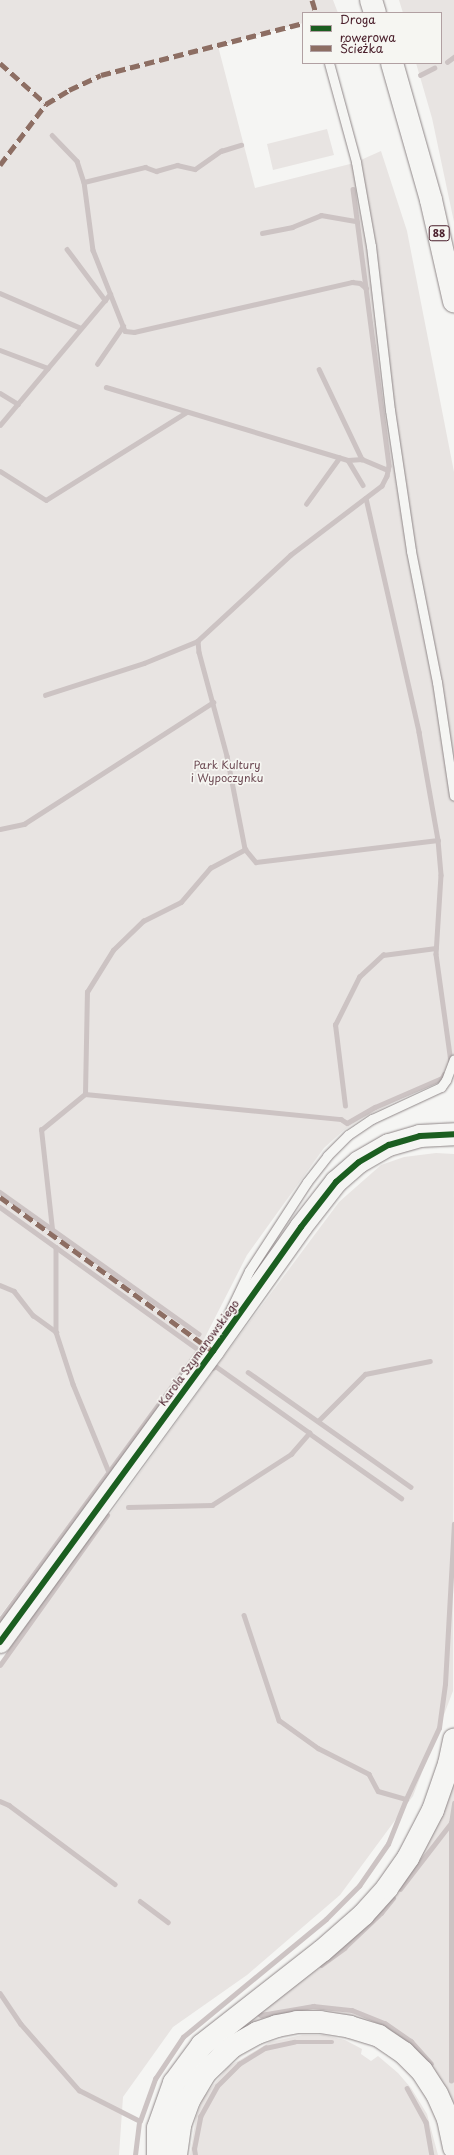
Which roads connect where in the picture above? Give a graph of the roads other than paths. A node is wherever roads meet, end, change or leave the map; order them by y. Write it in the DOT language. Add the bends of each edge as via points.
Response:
graph roads {
  1 [pos="371,0"];
  2 [pos="376,12"];
  3 [pos="329,64"];
  4 [pos="392,64"];
  5 [pos="454,301"];
  6 [pos="454,796"];
  7 [pos="454,1059"];
  8 [pos="453,1134"];
  9 [pos="214,1351"];
  10 [pos="0,1642"];
  11 [pos="454,1740"];
  12 [pos="454,2147"];
  13 [pos="158,2155"];
  14 [pos="176,2155"];
  1 -- 2 [label="main road"];
  3 -- 6 [label="lane" via="356,162 368,231 390,410 411,551 437,682"];
  4 -- 5 [label="main road, 88" via="431,200"];
  7 -- 9 [label="lane" via="441,1087 372,1119 348,1135 327,1156 249,1271 231,1306"];
  8 -- 9 [label="main road, Karola Szymanowskiego" via="420,1136 388,1145 347,1171 323,1198"];
  9 -- 10 [label="main road, Karola Szymanowskiego"];
  11 -- 13 [label="main road" via="449,1764 433,1810 408,1858 387,1888 363,1915 322,1951 202,2045 174,2083 158,2128"];
  12 -- 14 [label="main road" via="448,2119 437,2094 422,2071 404,2053 379,2036 350,2027 320,2022 298,2022 257,2033 232,2048 205,2073 189,2100 180,2125"];
}
